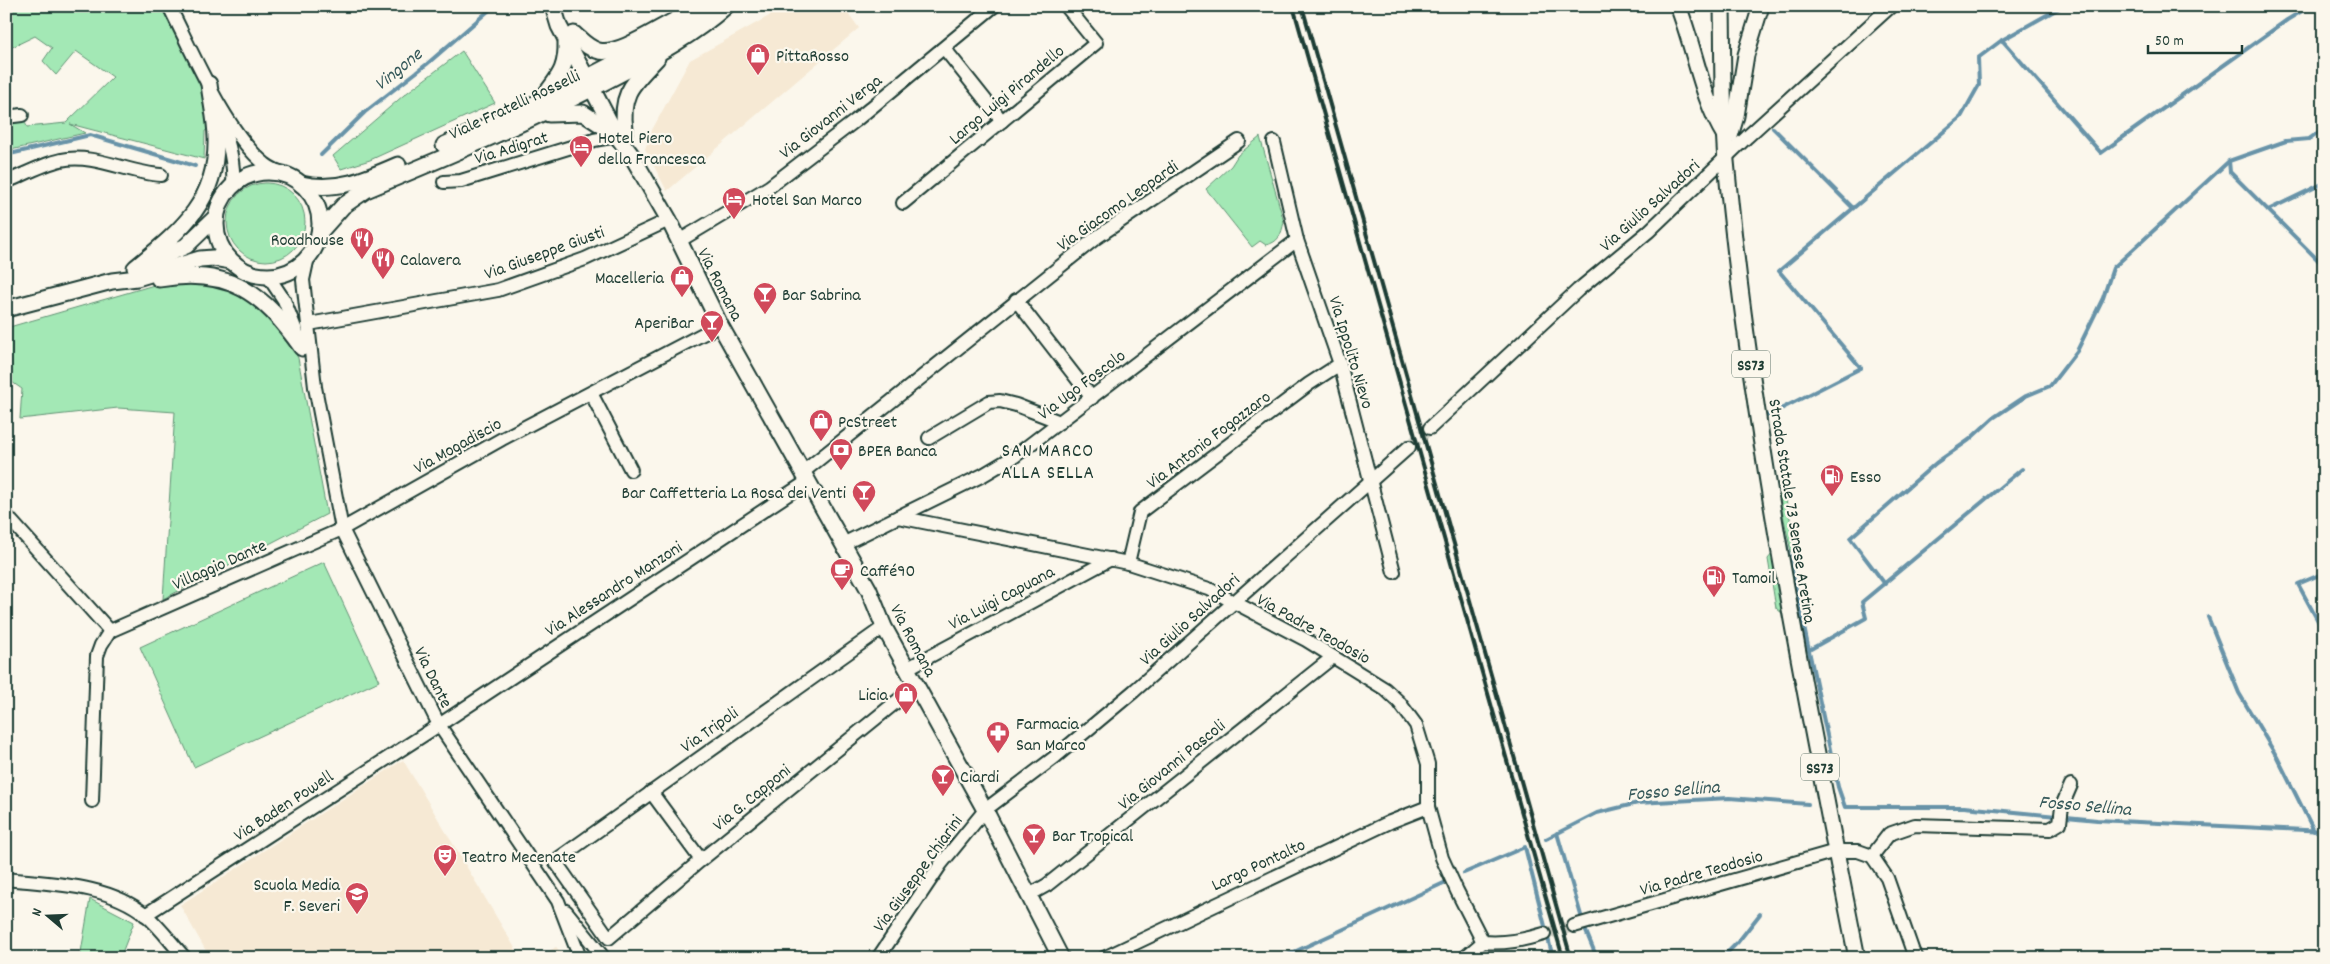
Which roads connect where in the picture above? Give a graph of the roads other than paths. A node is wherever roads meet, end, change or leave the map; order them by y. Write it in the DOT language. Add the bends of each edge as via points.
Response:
graph roads {
  1 [pos="169,6"];
  2 [pos="554,6"];
  3 [pos="708,6"];
  4 [pos="714,6"];
  5 [pos="726,6"];
  6 [pos="994,6"];
  7 [pos="1066,6"];
  8 [pos="1678,6"];
  9 [pos="1722,6"];
  10 [pos="1761,6"];
  11 [pos="1891,6"];
  12 [pos="570,36"];
  13 [pos="944,48"];
  14 [pos="666,49"];
  15 [pos="594,81"];
  16 [pos="209,84"];
  17 [pos="540,109"];
  18 [pos="22,115"];
  19 [pos="6,117"];
  20 [pos="1002,120"];
  21 [pos="621,133"];
  22 [pos="1239,141"];
  23 [pos="1274,142"];
  24 [pos="1726,149"];
  25 [pos="161,176"];
  26 [pos="295,180"];
  27 [pos="6,182"];
  28 [pos="444,182"];
  29 [pos="233,185"];
  30 [pos="903,203"];
  31 [pos="216,217"];
  32 [pos="669,220"];
  33 [pos="319,233"];
  34 [pos="1297,240"];
  35 [pos="679,241"];
  36 [pos="308,257"];
  37 [pos="231,261"];
  38 [pos="136,273"];
  39 [pos="268,276"];
  40 [pos="1016,300"];
  41 [pos="6,309"];
  42 [pos="309,324"];
  43 [pos="720,325"];
  44 [pos="302,348"];
  45 [pos="1340,364"];
  46 [pos="315,387"];
  47 [pos="590,393"];
  48 [pos="1092,398"];
  49 [pos="1060,422"];
  50 [pos="1430,428"];
  51 [pos="929,438"];
  52 [pos="1409,446"];
  53 [pos="631,470"];
  54 [pos="805,477"];
  55 [pos="1372,480"];
  56 [pos="6,515"];
  57 [pos="898,516"];
  58 [pos="342,529"];
  59 [pos="843,544"];
  60 [pos="1111,559"];
  61 [pos="1128,563"];
  62 [pos="1394,572"];
  63 [pos="1233,603"];
  64 [pos="884,627"];
  65 [pos="110,631"];
  66 [pos="1333,657"];
  67 [pos="908,668"];
  68 [pos="917,685"];
  69 [pos="439,725"];
  70 [pos="2071,785"];
  71 [pos="651,792"];
  72 [pos="92,801"];
  73 [pos="1428,807"];
  74 [pos="985,810"];
  75 [pos="1836,851"];
  76 [pos="1872,856"];
  77 [pos="701,860"];
  78 [pos="6,879"];
  79 [pos="1029,895"];
  80 [pos="558,901"];
  81 [pos="146,915"];
  82 [pos="1574,926"];
  83 [pos="1544,934"];
  84 [pos="609,938"];
  85 [pos="1483,942"];
  86 [pos="185,958"];
  87 [pos="580,958"];
  88 [pos="604,958"];
  89 [pos="878,958"];
  90 [pos="1061,958"];
  91 [pos="1104,958"];
  92 [pos="1464,958"];
  93 [pos="1858,958"];
  94 [pos="1917,958"];
  1 -- 16 [label="street"];
  2 -- 12 [label="main road, Via Romana"];
  3 -- 12 [label="main road" via="665,24 617,51 598,51"];
  4 -- 15 [label="main road, Viale Fratelli Rosselli"];
  5 -- 14 [label="main road, Viale Fratelli Rosselli" via="708,23"];
  6 -- 13 [label="street, Via Giovanni Verga"];
  7 -- 20 [label="street, Largo Luigi Pirandello" via="1096,43"];
  8 -- 24 [label="main road" via="1712,116"];
  9 -- 24 [label="main road, Strada Statale 73 Senese Aretina / SS73"];
  10 -- 24 [label="main road" via="1746,55 1736,116"];
  11 -- 24 [label="street, Via Giulio Salvadori" via="1747,138"];
  12 -- 15 [label="main road, Via Romana"];
  12 -- 17 [label="main road" via="566,64"];
  13 -- 20 [label="street"];
  13 -- 35 [label="street, Via Giovanni Verga" via="769,187"];
  14 -- 15 [label="main road, Viale Fratelli Rosselli"];
  14 -- 21 [label="main road" via="626,95"];
  15 -- 17 [label="main road, Viale Fratelli Rosselli"];
  15 -- 21 [label="main road, Via Romana"];
  16 -- 26 [label="street" via="246,146 266,165"];
  16 -- 29 [label="street" via="232,153"];
  16 -- 38 [label="main road" via="216,138 208,189 184,227"];
  17 -- 21 [label="main road" via="583,113"];
  17 -- 26 [label="main road, Viale Fratelli Rosselli" via="358,182 316,187"];
  17 -- 33 [label="main road, Viale Fratelli Rosselli" via="366,190 342,206"];
  18 -- 19 [label="street"];
  20 -- 30 [label="street, Largo Luigi Pirandello"];
  21 -- 28 [label="street, Via Adigrat" via="461,181"];
  21 -- 32 [label="main road, Via Romana"];
  22 -- 40 [label="street, Via Giacomo Leopardi" via="1096,237"];
  23 -- 34 [label="street, Via Ippolito Nievo"];
  24 -- 50 [label="street, Via Giulio Salvadori" via="1649,231 1578,290"];
  24 -- 75 [label="main road, Strada Statale 73 Senese Aretina / SS73" via="1743,310 1768,481"];
  25 -- 27 [label="street" via="91,160 61,160"];
  26 -- 29 [label="main road" via="274,172 260,172"];
  26 -- 33 [label="main road" via="317,206"];
  29 -- 31 [label="main road" via="219,205"];
  31 -- 37 [label="main road" via="219,241"];
  31 -- 38 [label="main road" via="186,246"];
  32 -- 35 [label="main road, Via Romana"];
  32 -- 42 [label="street, Via Giuseppe Giusti" via="585,260 498,290"];
  33 -- 36 [label="main road"];
  34 -- 45 [label="street, Via Ippolito Nievo"];
  34 -- 48 [label="street, Via Ugo Foscolo"];
  35 -- 43 [label="main road, Via Romana"];
  36 -- 39 [label="main road" via="283,274"];
  36 -- 42 [label="street, Via Dante" via="303,280"];
  37 -- 38 [label="main road" via="200,259"];
  37 -- 39 [label="main road" via="242,269"];
  38 -- 41 [label="main road"];
  38 -- 44 [label="main road" via="159,279 199,275 233,283 272,309"];
  39 -- 44 [label="street, Via Dante" via="284,300"];
  40 -- 48 [label="street"];
  40 -- 54 [label="street, Via Giacomo Leopardi"];
  42 -- 46 [label="street, Via Dante"];
  43 -- 47 [label="street, Via Mogadiscio"];
  43 -- 54 [label="main road, Via Romana"];
  44 -- 46 [label="street, Via Dante"];
  45 -- 55 [label="street, Via Ippolito Nievo"];
  45 -- 61 [label="street, Via Antonio Fogazzaro" via="1140,512"];
  46 -- 58 [label="street, Via Dante"];
  47 -- 53 [label="street"];
  47 -- 58 [label="street, Via Mogadiscio"];
  48 -- 49 [label="street, Via Ugo Foscolo"];
  49 -- 51 [label="street" via="1016,405 994,401"];
  49 -- 57 [label="street, Via Ugo Foscolo" via="983,475"];
  52 -- 55 [label="street, Via Giulio Salvadori"];
  54 -- 59 [label="main road, Via Romana"];
  54 -- 69 [label="street, Via Alessandro Manzoni"];
  55 -- 62 [label="street, Via Ippolito Nievo"];
  55 -- 63 [label="street, Via Giulio Salvadori"];
  56 -- 65 [label="street"];
  57 -- 59 [label="street, Via Ugo Foscolo"];
  57 -- 60 [label="street, Via Padre Teodosio"];
  58 -- 65 [label="street, Villaggio Dante"];
  58 -- 69 [label="street, Via Dante"];
  59 -- 64 [label="main road, Via Romana" via="869,590"];
  60 -- 61 [label="street, Via Padre Teodosio"];
  60 -- 67 [label="street, Via Luigi Capuana"];
  61 -- 63 [label="street, Via Padre Teodosio" via="1210,589"];
  63 -- 66 [label="street, Via Padre Teodosio"];
  63 -- 74 [label="street, Via Giulio Salvadori" via="1113,709"];
  64 -- 67 [label="main road, Via Romana"];
  64 -- 71 [label="street, Via Tripoli"];
  65 -- 72 [label="street" via="97,656"];
  66 -- 73 [label="street, Via Padre Teodosio" via="1385,689 1416,725 1428,764"];
  66 -- 79 [label="street, Via Giovanni Pascoli" via="1047,885"];
  67 -- 68 [label="main road, Via Romana"];
  68 -- 74 [label="main road, Via Romana"];
  68 -- 77 [label="street, Via G. Capponi"];
  69 -- 80 [label="street, Via Dante"];
  69 -- 81 [label="street, Via Baden Powell"];
  70 -- 76 [label="street" via="2062,806 2060,823 2050,829 1915,825 1889,834"];
  71 -- 77 [label="street"];
  71 -- 84 [label="street, Via Tripoli" via="555,861"];
  73 -- 85 [label="street, Via Padre Teodosio" via="1442,858"];
  73 -- 91 [label="street, Largo Pontalto" via="1321,854"];
  74 -- 79 [label="main road, Via Romana"];
  74 -- 89 [label="street, Via Giuseppe Chiarini" via="941,864"];
  75 -- 76 [label="street, Via Padre Teodosio" via="1858,851"];
  75 -- 82 [label="street, Via Padre Teodosio"];
  75 -- 93 [label="main road, Strada Statale 73 Senese Aretina / SS73"];
  76 -- 94 [label="street" via="1887,878"];
  77 -- 84 [label="street, Via G. Capponi"];
  78 -- 81 [label="street" via="109,894"];
  79 -- 90 [label="main road, Via Romana"];
  80 -- 87 [label="street, Via Dante"];
  80 -- 88 [label="street"];
  81 -- 86 [label="street"];
  83 -- 85 [label="street" via="1517,942"];
  85 -- 92 [label="street"];
}
